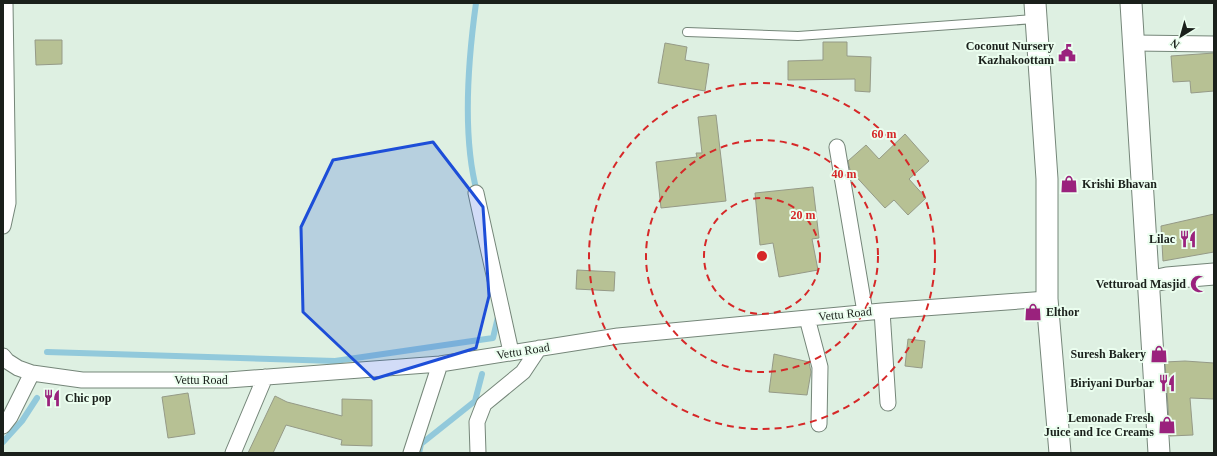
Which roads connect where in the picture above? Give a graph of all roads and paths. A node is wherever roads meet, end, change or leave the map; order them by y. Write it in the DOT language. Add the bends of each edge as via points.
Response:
graph roads {
  1 [pos="5,3"];
  2 [pos="1131,3"];
  3 [pos="1035,11"];
  4 [pos="687,32"];
  5 [pos="1134,43"];
  6 [pos="1214,44"];
  7 [pos="838,147"];
  8 [pos="476,193"];
  9 [pos="3,226"];
  10 [pos="1214,274"];
  11 [pos="1149,282"];
  12 [pos="1047,299"];
  13 [pos="882,311"];
  14 [pos="865,312"];
  15 [pos="807,318"];
  16 [pos="539,348"];
  17 [pos="511,352"];
  18 [pos="3,356"];
  19 [pos="440,364"];
  20 [pos="32,373"];
  21 [pos="265,377"];
  22 [pos="888,403"];
  23 [pos="819,424"];
  24 [pos="3,426"];
  25 [pos="233,453"];
  26 [pos="411,453"];
  27 [pos="478,453"];
  28 [pos="1060,453"];
  29 [pos="1159,453"];
  1 -- 9 [label="street" via="8,203"];
  2 -- 5 [label="street"];
  3 -- 4 [label="lane" via="798,36"];
  3 -- 12 [label="street" via="1047,179"];
  5 -- 6 [label="street"];
  5 -- 11 [label="street"];
  7 -- 14 [label="street"];
  8 -- 17 [label="street"];
  10 -- 11 [label="street"];
  11 -- 29 [label="street"];
  12 -- 13 [label="street, Vettu Road"];
  12 -- 28 [label="street"];
  13 -- 14 [label="street, Vettu Road"];
  13 -- 22 [label="street"];
  14 -- 15 [label="street, Vettu Road"];
  15 -- 16 [label="street, Vettu Road" via="618,336"];
  15 -- 23 [label="street" via="820,366"];
  16 -- 17 [label="street, Vettu Road"];
  16 -- 27 [label="street" via="523,372 484,404 477,422"];
  17 -- 19 [label="street, Vettu Road"];
  18 -- 20 [label="street, Vettu Road" via="18,368"];
  19 -- 21 [label="street, Vettu Road"];
  19 -- 26 [label="street"];
  20 -- 21 [label="street, Vettu Road" via="82,380 228,380"];
  20 -- 24 [label="street"];
  21 -- 25 [label="street"];
}
